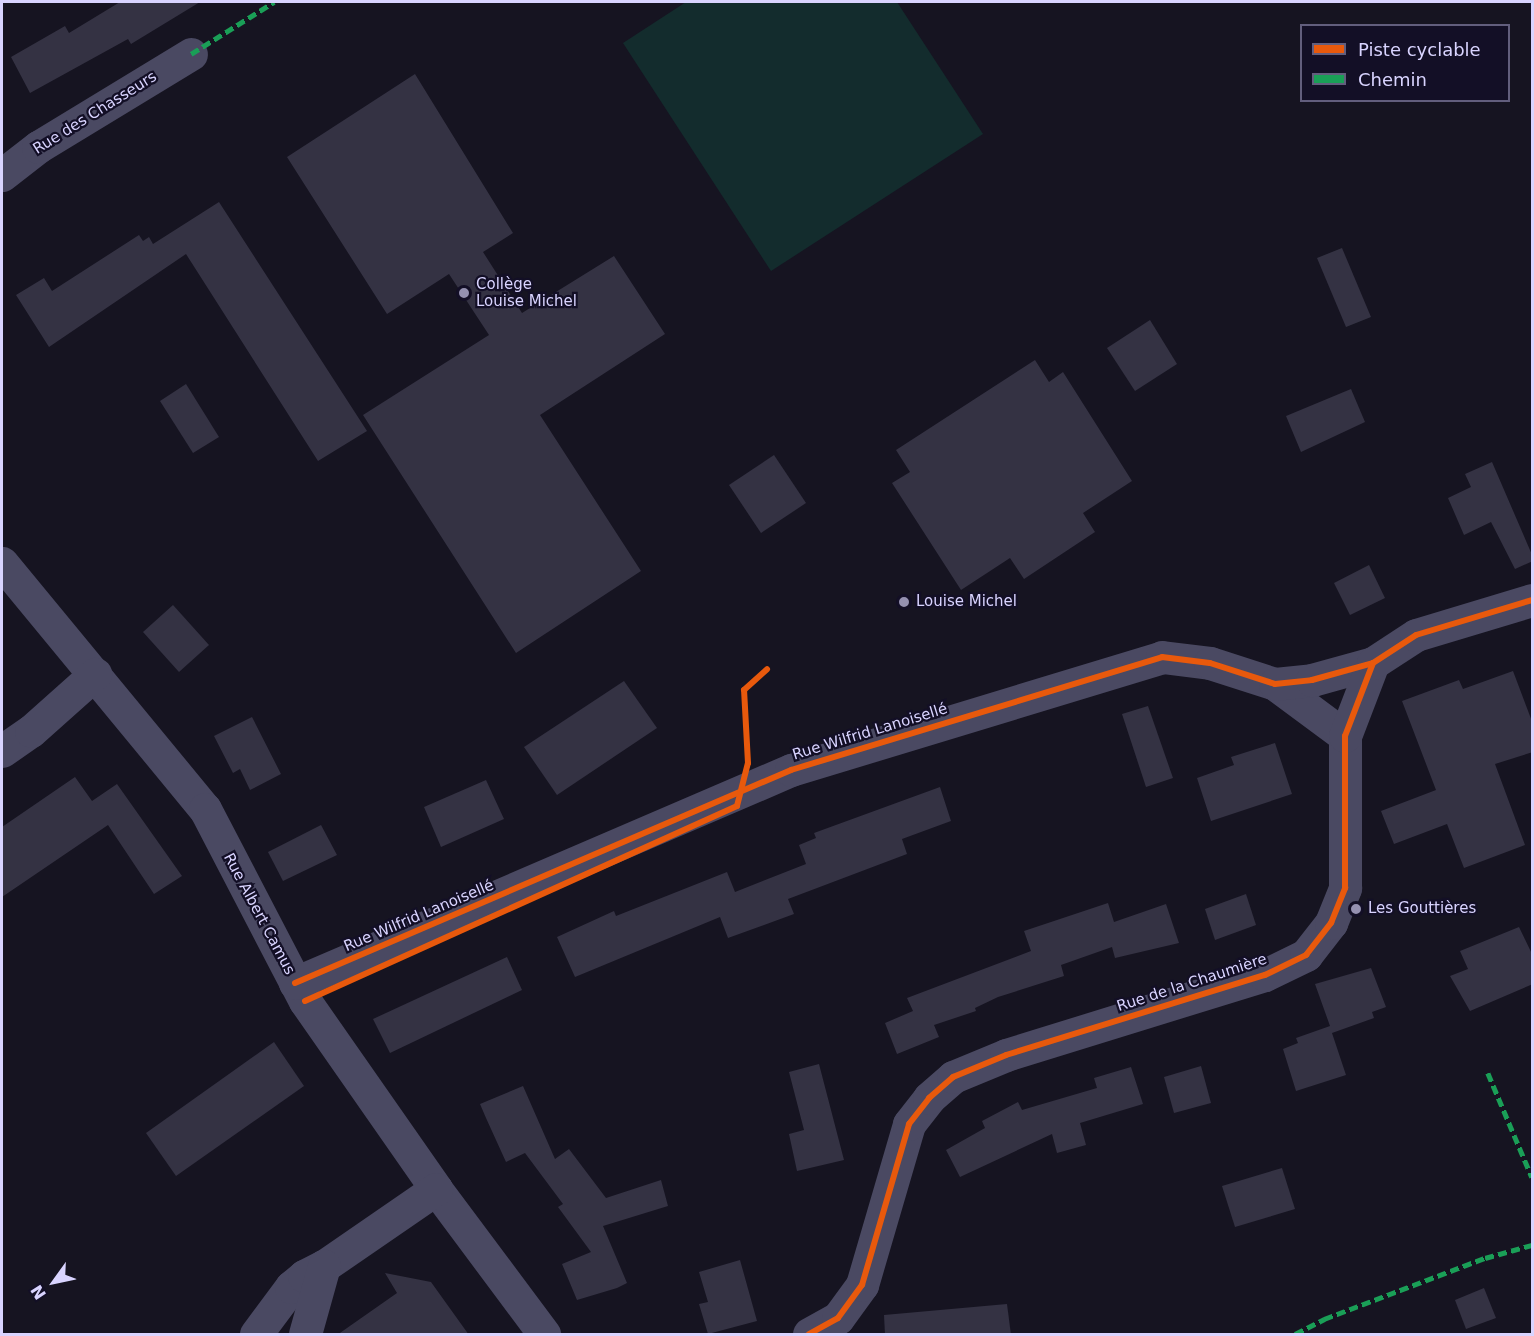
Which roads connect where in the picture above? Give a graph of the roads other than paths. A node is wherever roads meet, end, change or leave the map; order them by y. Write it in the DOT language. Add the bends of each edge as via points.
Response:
graph roads {
  1 [pos="191,54"];
  2 [pos="2,175"];
  3 [pos="2,563"];
  4 [pos="1533,600"];
  5 [pos="1373,663"];
  6 [pos="95,674"];
  7 [pos="1275,684"];
  8 [pos="1345,736"];
  9 [pos="2,751"];
  10 [pos="296,982"];
  11 [pos="436,1190"];
  12 [pos="324,1266"];
  13 [pos="256,1335"];
  14 [pos="305,1335"];
  15 [pos="544,1335"];
  16 [pos="809,1335"];
  1 -- 2 [label="street, Rue des Chasseurs" via="38,147"];
  3 -- 6 [label="street, Rue Albert Camus"];
  4 -- 5 [label="street" via="1416,635"];
  5 -- 7 [label="street, Rue Wilfrid Lanoisellé" via="1312,680"];
  5 -- 8 [label="street, Rue de la Chaumière"];
  6 -- 9 [label="street" via="31,731"];
  6 -- 10 [label="street, Rue Albert Camus" via="205,809"];
  7 -- 8 [label="street"];
  7 -- 10 [label="street, Rue Wilfrid Lanoisellé" via="1210,663 1162,657 946,721 791,770"];
  8 -- 16 [label="street, Rue de la Chaumière" via="1345,888 1331,923 1305,955 1265,975 1006,1055 953,1077 929,1098 909,1124 862,1285 838,1318"];
  10 -- 11 [label="street, Rue Albert Camus" via="349,1067"];
  11 -- 12 [label="street"];
  11 -- 15 [label="street, Rue Albert Camus"];
  12 -- 13 [label="street" via="291,1287"];
  12 -- 14 [label="street"];
}
